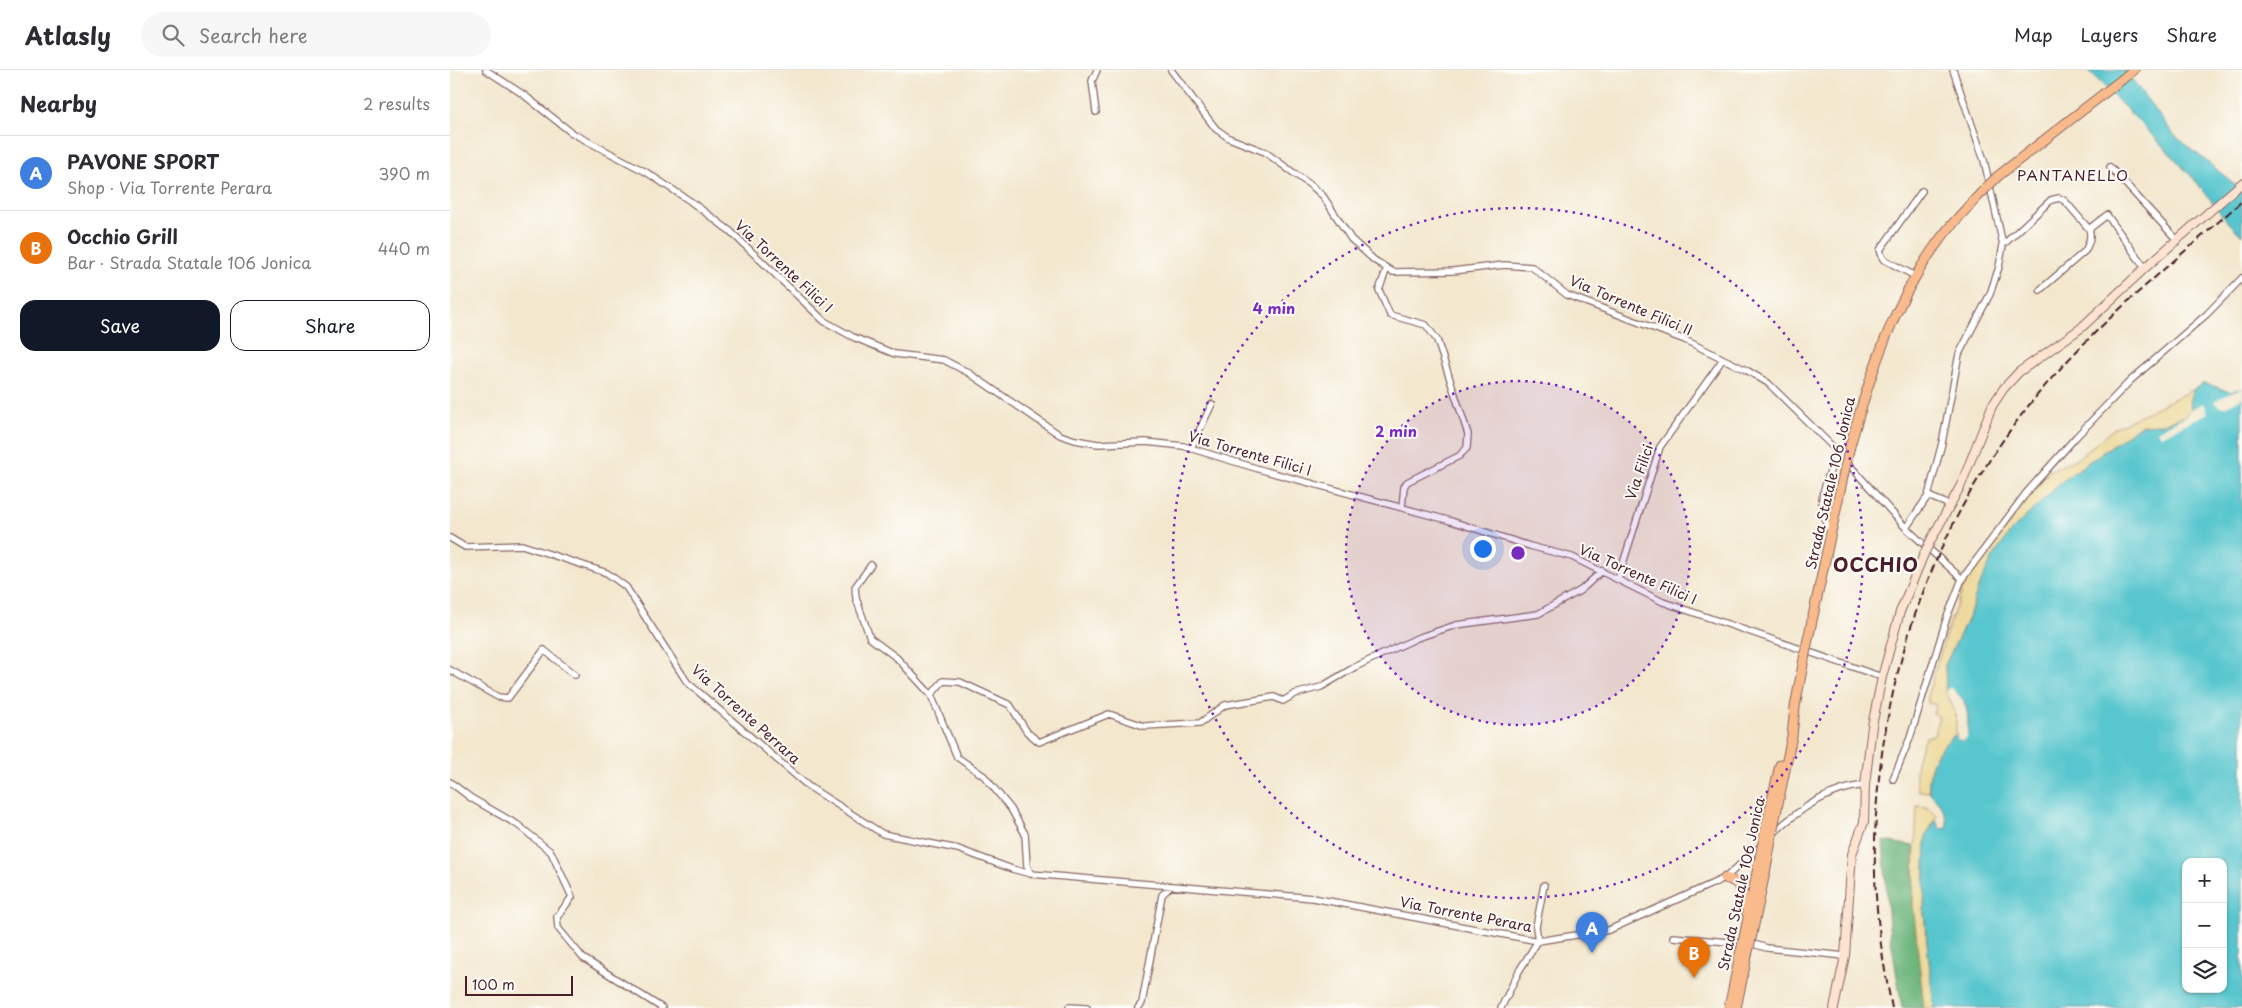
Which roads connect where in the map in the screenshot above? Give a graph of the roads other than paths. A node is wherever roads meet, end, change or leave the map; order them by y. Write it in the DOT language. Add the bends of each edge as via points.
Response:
graph roads {
  1 [pos="486,70"];
  2 [pos="1097,70"];
  3 [pos="1171,70"];
  4 [pos="1953,70"];
  5 [pos="2132,71"];
  6 [pos="1096,112"];
  7 [pos="2110,167"];
  8 [pos="2242,183"];
  9 [pos="1922,191"];
  10 [pos="2090,228"];
  11 [pos="2178,241"];
  12 [pos="2003,245"];
  13 [pos="1387,268"];
  14 [pos="2146,268"];
  15 [pos="1915,276"];
  16 [pos="2242,278"];
  17 [pos="2040,290"];
  18 [pos="1723,359"];
  19 [pos="1212,404"];
  20 [pos="1191,448"];
  21 [pos="1836,450"];
  22 [pos="1928,496"];
  23 [pos="1950,505"];
  24 [pos="1402,507"];
  25 [pos="1834,518"];
  26 [pos="1824,521"];
  27 [pos="1906,528"];
  28 [pos="1831,533"];
  29 [pos="450,538"];
  30 [pos="871,565"];
  31 [pos="1602,572"];
  32 [pos="1618,579"];
  33 [pos="1962,579"];
  34 [pos="450,670"];
  35 [pos="575,675"];
  36 [pos="1882,677"];
  37 [pos="931,695"];
  38 [pos="1893,779"];
  39 [pos="450,782"];
  40 [pos="1865,785"];
  41 [pos="1763,862"];
  42 [pos="1031,874"];
  43 [pos="1729,879"];
  44 [pos="1544,885"];
  45 [pos="1170,887"];
  46 [pos="1747,921"];
  47 [pos="1748,933"];
  48 [pos="1673,938"];
  49 [pos="1538,941"];
  50 [pos="1740,943"];
  51 [pos="1753,944"];
  52 [pos="1744,955"];
  53 [pos="1845,956"];
  54 [pos="1069,1007"];
  55 [pos="662,1008"];
  56 [pos="1087,1008"];
  57 [pos="1138,1008"];
  58 [pos="1500,1008"];
  59 [pos="1729,1008"];
  60 [pos="1736,1008"];
  61 [pos="1834,1008"];
  1 -- 20 [label="street, Via Torrente Filici I" via="572,133 646,172 690,201 730,232 813,312 838,329 895,354 944,360 1060,434 1075,440 1098,444 1146,442"];
  2 -- 6 [label="street" via="1092,81"];
  3 -- 13 [label="street, Via Torrente Filici II" via="1216,128 1229,138 1265,152 1313,187 1323,196 1351,239"];
  4 -- 12 [label="street" via="1984,160"];
  5 -- 15 [label="main road, Strada Statale 106 Jonica, bridge" via="1998,176 1954,221"];
  7 -- 11 [label="street"];
  8 -- 11 [label="street"];
  9 -- 15 [label="street" via="1880,250 1883,259"];
  10 -- 12 [label="street" via="2059,198 2051,200"];
  10 -- 14 [label="street" via="2107,215"];
  10 -- 17 [label="street" via="2089,245 2085,251"];
  11 -- 14 [label="street"];
  12 -- 22 [label="street" via="2000,267 1990,294 1959,354"];
  13 -- 18 [label="street, Via Torrente Filici II" via="1393,272 1443,272 1504,265 1532,267 1567,295 1685,340"];
  13 -- 24 [label="street" via="1379,290 1390,315 1426,326 1437,340 1468,434 1467,448 1459,456 1407,482"];
  14 -- 23 [label="street" via="2081,328 2019,372 2004,388 1992,406"];
  15 -- 25 [label="main road, Strada Statale 106 Jonica, bridge" via="1883,340 1850,446"];
  16 -- 33 [label="street" via="2207,314 2130,381 2076,437 2027,492"];
  18 -- 21 [label="street, Via Torrente Filici II" via="1768,383"];
  18 -- 32 [label="street, Via Filici" via="1660,447"];
  19 -- 20 [label="street"];
  20 -- 24 [label="street, Via Torrente Filici I"];
  21 -- 26 [label="street" via="1822,492"];
  21 -- 27 [label="street, Via Torrente Filici II"];
  22 -- 23 [label="street"];
  22 -- 27 [label="street"];
  23 -- 36 [label="street, bridge" via="1924,554 1900,612"];
  24 -- 31 [label="street, Via Torrente Filici I" via="1572,557"];
  25 -- 26 [label="street"];
  25 -- 28 [label="main road, Strada Statale 106 Jonica"];
  26 -- 28 [label="street"];
  27 -- 33 [label="street, Via Torrente Filici II"];
  28 -- 41 [label="main road, Strada Statale 106 Jonica, bridge" via="1804,659 1792,736"];
  29 -- 42 [label="street, Via Torrente Perrara" via="465,548 522,545 607,573 626,587 687,682 808,786 883,834 958,849"];
  30 -- 37 [label="street" via="855,586 870,638 898,658"];
  31 -- 32 [label="street, Via Torrente Filici I"];
  31 -- 37 [label="street" via="1581,590 1538,614 1456,625 1408,642 1321,687 1283,701 1274,697 1225,705 1200,723 1144,726 1109,714 1039,742 1027,732 1010,705 960,682 943,681"];
  32 -- 36 [label="street, Via Torrente Filici I" via="1663,602"];
  33 -- 38 [label="street" via="1910,738"];
  34 -- 35 [label="street" via="498,697 508,698 544,650"];
  36 -- 40 [label="street"];
  37 -- 42 [label="street" via="957,758 984,776 1011,809 1025,834 1027,866"];
  39 -- 55 [label="street" via="470,798 518,825 551,852 572,897 557,917 558,928 583,958"];
  40 -- 43 [label="street, Via Torrente Perara" via="1846,788 1810,805 1780,827"];
  40 -- 53 [label="street" via="1864,822 1852,854"];
  41 -- 46 [label="main road, Strada Statale 106 Jonica"];
  41 -- 47 [label="main road, Strada Statale 106 Jonica"];
  42 -- 45 [label="street, Via Torrente Perara"];
  43 -- 46 [label="main road" via="1743,892"];
  43 -- 49 [label="street, Via Torrente Perara" via="1609,930"];
  44 -- 49 [label="street" via="1536,927"];
  45 -- 49 [label="street, Via Torrente Perara" via="1313,898"];
  45 -- 57 [label="street" via="1162,895 1142,1003"];
  46 -- 47 [label="main road, Strada Statale 106 Jonica"];
  47 -- 52 [label="main road, Strada Statale 106 Jonica, bridge"];
  48 -- 50 [label="street"];
  49 -- 58 [label="street"];
  51 -- 53 [label="street"];
  52 -- 59 [label="main road, Strada Statale 106 Jonica"];
  52 -- 60 [label="main road, Strada Statale 106 Jonica"];
  53 -- 61 [label="street"];
  54 -- 56 [label="street"];
}
